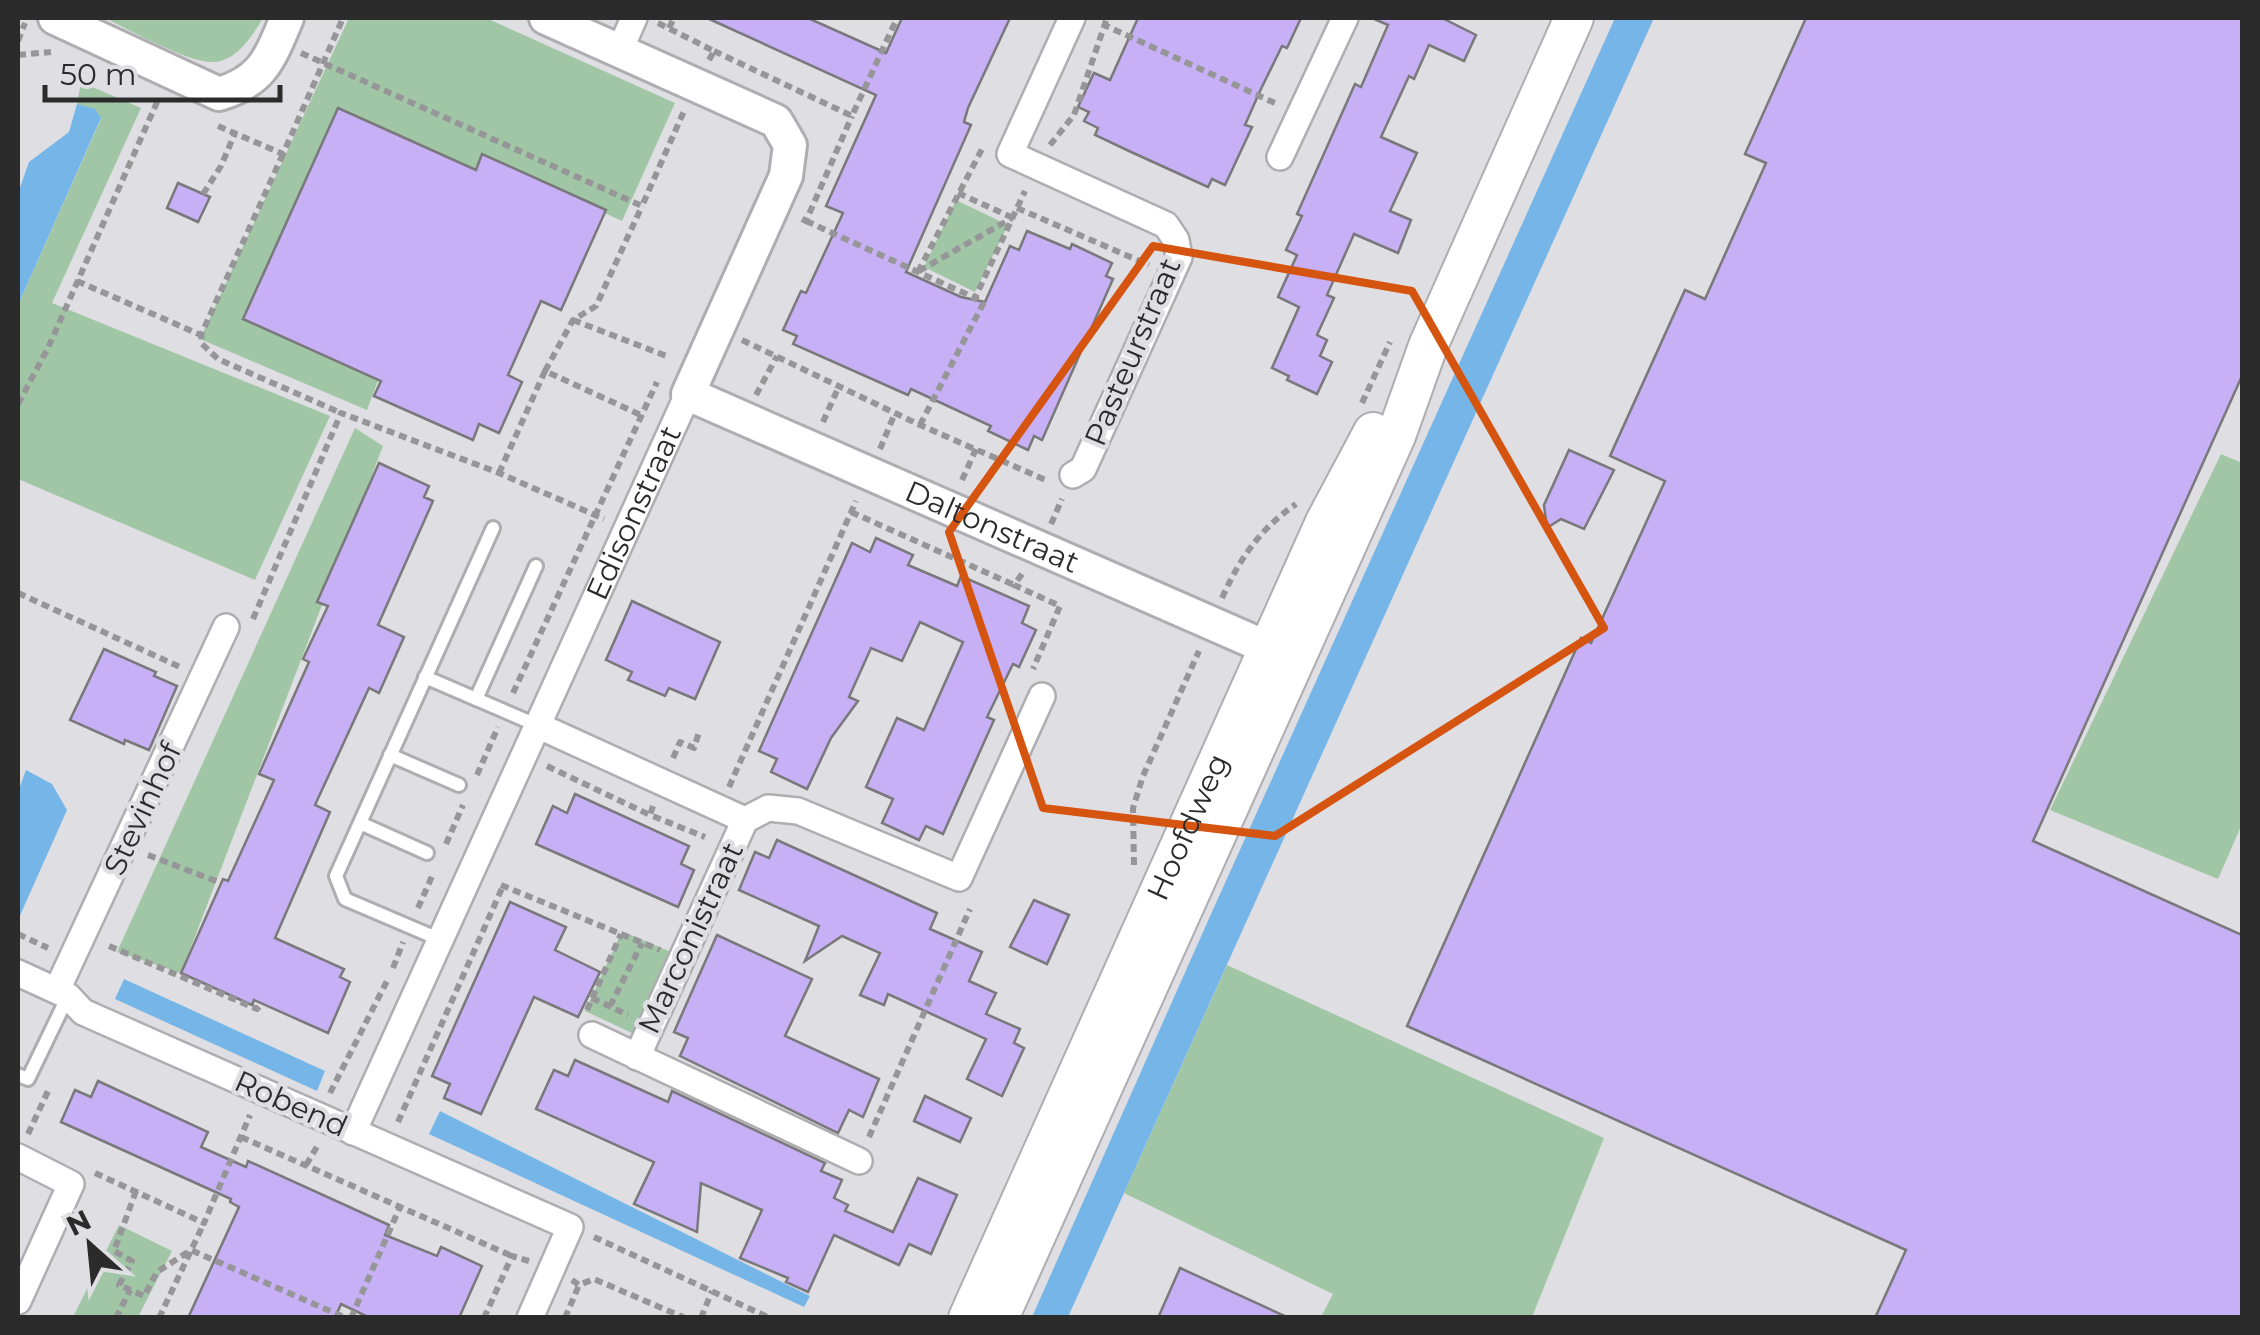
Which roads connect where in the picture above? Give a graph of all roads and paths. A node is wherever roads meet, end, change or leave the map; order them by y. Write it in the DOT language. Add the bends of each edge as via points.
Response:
graph roads {
  1 [pos="55,18"];
  2 [pos="546,18"];
  3 [pos="634,18"];
  4 [pos="648,18"];
  5 [pos="674,18"];
  6 [pos="897,18"];
  7 [pos="1072,18"];
  8 [pos="1087,18"];
  9 [pos="1345,18"];
  10 [pos="1574,18"];
  11 [pos="1105,21"];
  12 [pos="669,28"];
  13 [pos="282,30"];
  14 [pos="620,50"];
  15 [pos="714,50"];
  16 [pos="696,84"];
  17 [pos="158,98"];
  18 [pos="1300,114"];
  19 [pos="235,133"];
  20 [pos="1055,137"];
  21 [pos="283,154"];
  22 [pos="1010,154"];
  23 [pos="1280,157"];
  24 [pos="1036,166"];
  25 [pos="958,192"];
  26 [pos="203,194"];
  27 [pos="642,206"];
  28 [pos="1017,208"];
  29 [pos="1012,218"];
  30 [pos="806,221"];
  31 [pos="918,272"];
  32 [pos="1172,276"];
  33 [pos="77,281"];
  34 [pos="975,298"];
  35 [pos="573,320"];
  36 [pos="718,328"];
  37 [pos="201,335"];
  38 [pos="669,356"];
  39 [pos="545,372"];
  40 [pos="688,394"];
  41 [pos="18,404"];
  42 [pos="895,413"];
  43 [pos="342,414"];
  44 [pos="920,425"];
  45 [pos="672,429"];
  46 [pos="500,472"];
  47 [pos="868,474"];
  48 [pos="1070,483"];
  49 [pos="852,512"];
  50 [pos="493,528"];
  51 [pos="628,529"];
  52 [pos="1039,549"];
  53 [pos="536,566"];
  54 [pos="1014,586"];
  55 [pos="18,593"];
  56 [pos="239,625"];
  57 [pos="1282,654"];
  58 [pos="425,677"];
  59 [pos="205,678"];
  60 [pos="1042,696"];
  61 [pos="476,699"];
  62 [pos="539,726"];
  63 [pos="390,755"];
  64 [pos="524,760"];
  65 [pos="458,786"];
  66 [pos="720,808"];
  67 [pos="650,814"];
  68 [pos="745,820"];
  69 [pos="360,823"];
  70 [pos="732,848"];
  71 [pos="427,853"];
  72 [pos="148,855"];
  73 [pos="472,873"];
  74 [pos="221,883"];
  75 [pos="503,886"];
  76 [pos="970,909"];
  77 [pos="622,934"];
  78 [pos="441,940"];
  79 [pos="642,942"];
  80 [pos="109,946"];
  81 [pos="682,959"];
  82 [pos="18,973"];
  83 [pos="63,993"];
  84 [pos="592,998"];
  85 [pos="262,1004"];
  86 [pos="610,1006"];
  87 [pos="651,1026"];
  88 [pos="592,1036"];
  89 [pos="637,1057"];
  90 [pos="18,1075"];
  91 [pos="260,1091"];
  92 [pos="353,1132"];
  93 [pos="241,1137"];
  94 [pos="386,1147"];
  95 [pos="27,1148"];
  96 [pos="859,1160"];
  97 [pos="80,1165"];
  98 [pos="136,1192"];
  99 [pos="400,1207"];
  100 [pos="204,1223"];
  101 [pos="570,1227"];
  102 [pos="191,1250"];
  103 [pos="512,1256"];
  104 [pos="552,1269"];
  105 [pos="579,1285"];
  106 [pos="130,1290"];
  107 [pos="712,1291"];
  108 [pos="18,1301"];
  109 [pos="116,1318"];
  110 [pos="159,1318"];
  111 [pos="349,1318"];
  112 [pos="484,1318"];
  113 [pos="530,1318"];
  114 [pos="565,1318"];
  115 [pos="685,1318"];
  116 [pos="700,1318"];
  117 [pos="770,1318"];
  118 [pos="968,1318"];
  119 [pos="999,1318"];
  1 -- 13 [label="street" via="219,94 256,78"];
  2 -- 14 [label="street, Edisonstraat"];
  3 -- 14 [label="street"];
  4 -- 12 [label="path"];
  5 -- 12 [label="path"];
  6 -- 15 [label="path" via="852,116"];
  7 -- 22 [label="street"];
  8 -- 11 [label="path"];
  9 -- 18 [label="street"];
  10 -- 57 [label="main road, Hoofdweg" via="1428,346 1396,436"];
  11 -- 18 [label="path"];
  11 -- 20 [label="path" via="1074,115"];
  12 -- 15 [label="path"];
  13 -- 27 [label="path"];
  14 -- 16 [label="street, Edisonstraat"];
  15 -- 16 [label="path"];
  16 -- 27 [label="path"];
  16 -- 36 [label="street, Edisonstraat" via="776,122 790,146 786,176"];
  17 -- 33 [label="path"];
  18 -- 23 [label="street"];
  19 -- 26 [label="path"];
  20 -- 22 [label="path"];
  20 -- 24 [label="path"];
  21 -- 37 [label="path"];
  22 -- 24 [label="street, Pasteurstraat"];
  22 -- 25 [label="path" via="981,146"];
  24 -- 28 [label="path"];
  24 -- 32 [label="street, Pasteurstraat" via="1166,225 1178,257"];
  25 -- 29 [label="path"];
  25 -- 31 [label="path"];
  27 -- 35 [label="path" via="596,306"];
  28 -- 29 [label="path"];
  28 -- 32 [label="path"];
  29 -- 31 [label="path"];
  29 -- 34 [label="path"];
  30 -- 31 [label="path"];
  31 -- 34 [label="path"];
  32 -- 48 [label="street, Pasteurstraat"];
  33 -- 37 [label="path"];
  33 -- 41 [label="path"];
  34 -- 44 [label="path" via="982,304"];
  35 -- 38 [label="path"];
  35 -- 39 [label="path"];
  36 -- 40 [label="street, Edisonstraat"];
  36 -- 42 [label="path"];
  37 -- 43 [label="path" via="206,352"];
  39 -- 45 [label="path"];
  39 -- 46 [label="path"];
  40 -- 45 [label="street, Edisonstraat"];
  40 -- 47 [label="street, Daltonstraat"];
  42 -- 44 [label="path"];
  42 -- 47 [label="path"];
  43 -- 46 [label="path"];
  43 -- 56 [label="path"];
  44 -- 48 [label="path"];
  45 -- 51 [label="street, Edisonstraat"];
  46 -- 51 [label="path"];
  47 -- 49 [label="path"];
  47 -- 52 [label="street, Daltonstraat"];
  48 -- 52 [label="path"];
  49 -- 54 [label="path"];
  49 -- 66 [label="path"];
  50 -- 58 [label="lane"];
  51 -- 62 [label="street, Edisonstraat"];
  52 -- 54 [label="path"];
  52 -- 57 [label="street, Daltonstraat"];
  53 -- 61 [label="lane"];
  54 -- 60 [label="path" via="1060,606 1024,690"];
  55 -- 59 [label="path"];
  56 -- 59 [label="street, Stevinhof"];
  57 -- 118 [label="main road, Hoofdweg"];
  57 -- 119 [label="main road, Hoofdweg"];
  58 -- 61 [label="lane"];
  58 -- 63 [label="lane"];
  59 -- 83 [label="street, Stevinhof"];
  60 -- 68 [label="street, Marconistraat" via="960,878 798,811 768,808"];
  61 -- 62 [label="lane"];
  62 -- 64 [label="street, Edisonstraat"];
  62 -- 66 [label="street, Marconistraat"];
  63 -- 65 [label="lane"];
  63 -- 69 [label="lane"];
  64 -- 67 [label="path"];
  64 -- 73 [label="street, Edisonstraat"];
  66 -- 68 [label="street, Marconistraat"];
  66 -- 70 [label="path" via="706,837"];
  68 -- 70 [label="street, Marconistraat"];
  69 -- 71 [label="lane"];
  69 -- 78 [label="lane" via="336,876 345,898"];
  70 -- 81 [label="street, Marconistraat"];
  72 -- 74 [label="path"];
  73 -- 75 [label="path"];
  73 -- 78 [label="street, Edisonstraat"];
  75 -- 77 [label="path"];
  75 -- 94 [label="path"];
  76 -- 96 [label="path"];
  77 -- 79 [label="path"];
  77 -- 84 [label="path"];
  78 -- 92 [label="street, Edisonstraat"];
  79 -- 81 [label="path"];
  79 -- 86 [label="path"];
  80 -- 85 [label="path" via="257,1009"];
  81 -- 87 [label="street, Marconistraat"];
  82 -- 83 [label="street, Robend"];
  83 -- 90 [label="lane" via="28,1079"];
  83 -- 91 [label="street, Robend" via="83,1012"];
  84 -- 86 [label="path"];
  84 -- 88 [label="path" via="578,1028"];
  86 -- 87 [label="path"];
  87 -- 89 [label="street, Marconistraat"];
  88 -- 89 [label="street, Marconistraat"];
  89 -- 96 [label="street, Marconistraat"];
  91 -- 92 [label="street, Robend"];
  91 -- 93 [label="path"];
  92 -- 94 [label="street, Robend"];
  93 -- 99 [label="path"];
  93 -- 100 [label="path"];
  94 -- 101 [label="street, Robend"];
  95 -- 108 [label="street" via="71,1184"];
  97 -- 98 [label="path"];
  98 -- 100 [label="path"];
  98 -- 106 [label="path" via="114,1251 132,1261 119,1285"];
  99 -- 103 [label="path"];
  99 -- 111 [label="path"];
  100 -- 102 [label="path"];
  101 -- 104 [label="street"];
  101 -- 107 [label="path"];
  102 -- 106 [label="path" via="158,1272 144,1296"];
  102 -- 110 [label="path"];
  102 -- 111 [label="path"];
  103 -- 104 [label="path"];
  103 -- 112 [label="path"];
  104 -- 105 [label="path"];
  104 -- 113 [label="street"];
  105 -- 114 [label="path"];
  105 -- 115 [label="path" via="594,1278"];
  106 -- 109 [label="path"];
  107 -- 116 [label="path"];
  107 -- 117 [label="path"];
}
